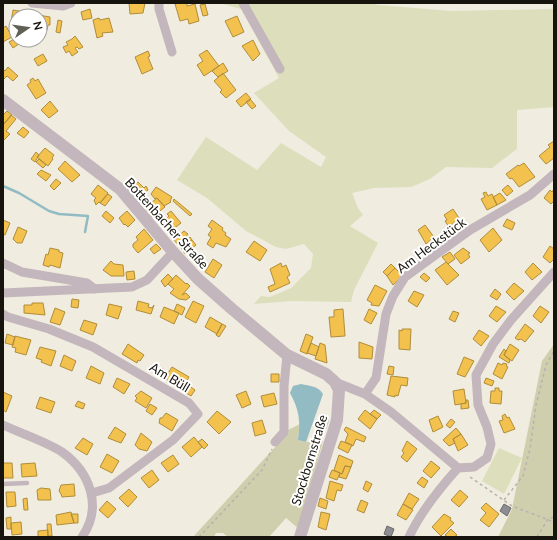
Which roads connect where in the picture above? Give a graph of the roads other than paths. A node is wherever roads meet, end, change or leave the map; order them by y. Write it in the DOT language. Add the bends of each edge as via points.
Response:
graph roads {
  1 [pos="32,3"];
  2 [pos="71,3"];
  3 [pos="159,3"];
  4 [pos="243,3"];
  5 [pos="172,52"];
  6 [pos="280,69"];
  7 [pos="3,100"];
  8 [pos="554,174"];
  9 [pos="173,252"];
  10 [pos="3,263"];
  11 [pos="554,272"];
  12 [pos="95,289"];
  13 [pos="3,292"];
  14 [pos="3,314"];
  15 [pos="287,355"];
  16 [pos="337,386"];
  17 [pos="365,394"];
  18 [pos="3,425"];
  19 [pos="275,442"];
  20 [pos="458,468"];
  21 [pos="28,482"];
  22 [pos="3,484"];
  23 [pos="92,493"];
  24 [pos="82,537"];
  25 [pos="300,537"];
  26 [pos="409,537"];
  1 -- 2 [label="street" via="63,6"];
  3 -- 5 [label="street"];
  4 -- 6 [label="street"];
  7 -- 9 [label="street, Bottenbacher Straße" via="120,189"];
  8 -- 17 [label="street, Am Heckstück" via="530,195 470,230 406,277 393,296 386,314 376,378"];
  9 -- 12 [label="street" via="147,280 132,287"];
  9 -- 15 [label="street, Bottenbacher Straße" via="198,279"];
  10 -- 12 [label="street" via="22,272 87,283"];
  11 -- 20 [label="street" via="511,320 493,344 476,375 478,405 491,444 487,458 474,467"];
  12 -- 13 [label="street"];
  14 -- 23 [label="street, Am Büll" via="93,347 189,403 198,414 160,450 109,488"];
  15 -- 16 [label="street, Bottenbacher Straße" via="326,374"];
  15 -- 19 [label="street" via="284,432"];
  16 -- 17 [label="street, Bottenbacher Straße"];
  16 -- 25 [label="street, Stockbornstraße" via="338,420"];
  17 -- 20 [label="street, Bottenbacher Straße" via="392,412"];
  18 -- 23 [label="street" via="61,452 80,469"];
  20 -- 26 [label="street" via="440,488"];
  21 -- 22 [label="lane"];
  23 -- 24 [label="street" via="93,510 90,526"];
}
